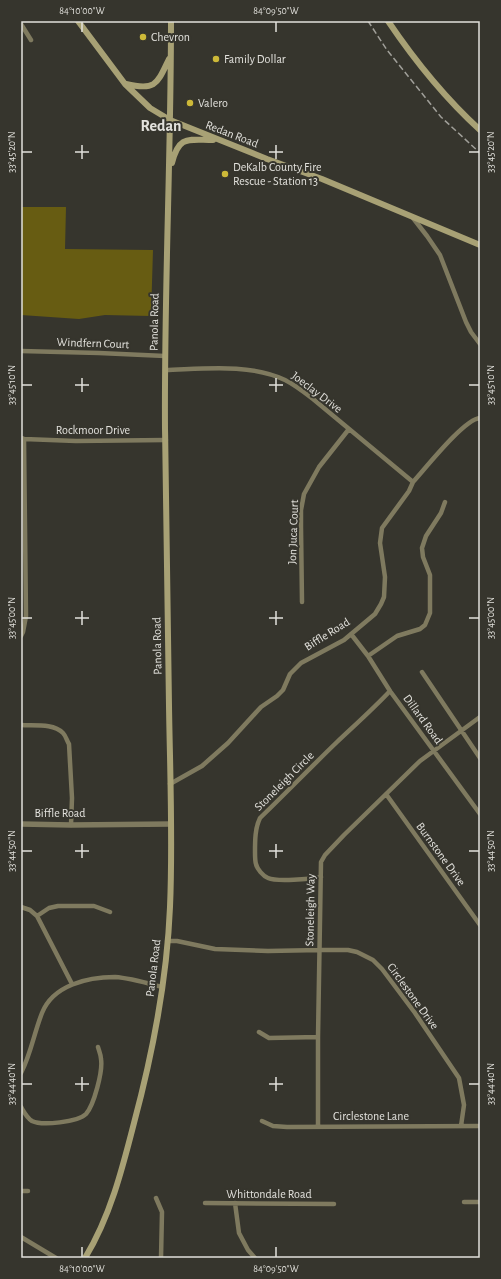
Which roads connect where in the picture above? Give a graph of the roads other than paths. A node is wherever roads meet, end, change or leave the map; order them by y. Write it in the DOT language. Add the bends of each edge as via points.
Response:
graph roads {
  1 [pos="78,21"];
  2 [pos="171,21"];
  3 [pos="388,21"];
  4 [pos="21,24"];
  5 [pos="31,40"];
  6 [pos="171,56"];
  7 [pos="125,84"];
  8 [pos="170,120"];
  9 [pos="480,130"];
  10 [pos="217,140"];
  11 [pos="169,176"];
  12 [pos="413,218"];
  13 [pos="480,245"];
  14 [pos="480,344"];
  15 [pos="21,351"];
  16 [pos="165,356"];
  17 [pos="165,370"];
  18 [pos="480,418"];
  19 [pos="349,430"];
  20 [pos="23,438"];
  21 [pos="166,440"];
  22 [pos="413,482"];
  23 [pos="445,502"];
  24 [pos="23,513"];
  25 [pos="302,602"];
  26 [pos="351,634"];
  27 [pos="21,636"];
  28 [pos="368,656"];
  29 [pos="422,672"];
  30 [pos="390,691"];
  31 [pos="480,717"];
  32 [pos="21,725"];
  33 [pos="461,731"];
  34 [pos="434,750"];
  35 [pos="480,758"];
  36 [pos="170,784"];
  37 [pos="386,794"];
  38 [pos="480,814"];
  39 [pos="21,824"];
  40 [pos="171,824"];
  41 [pos="71,825"];
  42 [pos="321,877"];
  43 [pos="21,907"];
  44 [pos="110,912"];
  45 [pos="37,916"];
  46 [pos="480,925"];
  47 [pos="167,941"];
  48 [pos="320,950"];
  49 [pos="72,984"];
  50 [pos="162,987"];
  51 [pos="259,1032"];
  52 [pos="318,1037"];
  53 [pos="98,1047"];
  54 [pos="21,1073"];
  55 [pos="21,1107"];
  56 [pos="262,1120"];
  57 [pos="318,1126"];
  58 [pos="461,1126"];
  59 [pos="480,1126"];
  60 [pos="21,1191"];
  61 [pos="28,1191"];
  62 [pos="156,1198"];
  63 [pos="464,1202"];
  64 [pos="480,1202"];
  65 [pos="235,1203"];
  66 [pos="205,1204"];
  67 [pos="334,1204"];
  68 [pos="21,1237"];
  69 [pos="56,1258"];
  70 [pos="85,1258"];
  71 [pos="161,1258"];
  72 [pos="255,1258"];
  1 -- 7 [label="main road, Redan Road"];
  2 -- 6 [label="main road, Panola Road"];
  3 -- 9 [label="main road" via="439,89"];
  4 -- 5 [label="street"];
  6 -- 7 [label="main road" via="155,84 148,88"];
  6 -- 8 [label="main road, Panola Road"];
  7 -- 8 [label="main road, Redan Road" via="150,108"];
  8 -- 10 [label="main road, Redan Road"];
  8 -- 11 [label="main road, Panola Road"];
  10 -- 11 [label="main road" via="186,140 180,143 174,154"];
  10 -- 12 [label="main road, Redan Road" via="319,178"];
  11 -- 16 [label="main road, Panola Road"];
  12 -- 13 [label="main road, Redan Road"];
  12 -- 14 [label="street" via="440,255 466,322"];
  15 -- 16 [label="street, Windfern Court"];
  16 -- 17 [label="main road, Panola Road"];
  17 -- 19 [label="street, Joeclay Drive" via="239,369 266,373 298,387"];
  17 -- 21 [label="main road, Panola Road"];
  18 -- 22 [label="street, Biffle Road" via="470,422 459,432"];
  19 -- 22 [label="street, Joeclay Drive"];
  19 -- 25 [label="street, Jon Juca Court" via="319,467 304,494 301,510"];
  20 -- 21 [label="street, Rockmoor Drive"];
  20 -- 24 [label="street"];
  21 -- 36 [label="main road, Panola Road"];
  22 -- 26 [label="street, Biffle Road" via="382,528 380,543 385,577 384,597 375,614"];
  23 -- 28 [label="street" via="422,548 430,575 430,613 425,625 398,636"];
  24 -- 27 [label="street" via="26,616"];
  26 -- 28 [label="street, Dillard Road"];
  26 -- 36 [label="street, Biffle Road" via="301,663 290,674 283,690 261,707 228,743 202,766"];
  28 -- 30 [label="street, Dillard Road"];
  29 -- 33 [label="street"];
  30 -- 34 [label="street, Dillard Road"];
  30 -- 42 [label="street, Stoneleigh Circle" via="260,818 257,825 255,848 259,871 268,878 286,880"];
  31 -- 33 [label="street, Stoneleigh Way"];
  32 -- 41 [label="street" via="52,727 63,733 66,738 69,744"];
  33 -- 34 [label="street, Stoneleigh Way"];
  33 -- 35 [label="street"];
  34 -- 37 [label="street, Stoneleigh Way"];
  34 -- 38 [label="street, Dillard Road"];
  36 -- 40 [label="main road, Panola Road"];
  37 -- 42 [label="street, Stoneleigh Way" via="325,855 321,862"];
  37 -- 46 [label="street, Burnstone Drive"];
  39 -- 41 [label="street, Biffle Road"];
  40 -- 41 [label="street, Biffle Road"];
  40 -- 47 [label="main road, Panola Road"];
  42 -- 48 [label="street, Stoneleigh Way"];
  43 -- 45 [label="street"];
  44 -- 45 [label="street" via="94,906 58,906 49,908"];
  45 -- 49 [label="street"];
  47 -- 48 [label="street, Circlestone Drive" via="216,949"];
  47 -- 50 [label="main road, Panola Road"];
  48 -- 52 [label="street, Stoneleigh Way"];
  48 -- 58 [label="street, Circlestone Drive" via="357,952 373,960 382,969 459,1078 464,1104"];
  49 -- 50 [label="street" via="90,979 115,977"];
  49 -- 54 [label="street" via="51,998 43,1011"];
  50 -- 70 [label="main road, Panola Road" via="155,1040 123,1167 104,1220"];
  51 -- 52 [label="street" via="269,1038"];
  52 -- 57 [label="street, Stoneleigh Way"];
  53 -- 55 [label="street" via="101,1059 99,1080 94,1099 86,1114 76,1120 37,1123 30,1120"];
  56 -- 57 [label="street, Circlestone Lane" via="273,1126"];
  57 -- 58 [label="street, Circlestone Lane"];
  58 -- 59 [label="street, Circlestone Lane"];
  60 -- 61 [label="street"];
  62 -- 71 [label="street" via="162,1212"];
  63 -- 64 [label="street"];
  65 -- 66 [label="street, Whittondale Road"];
  65 -- 67 [label="street, Whittondale Road"];
  65 -- 72 [label="street" via="239,1233"];
  68 -- 69 [label="street"];
}
